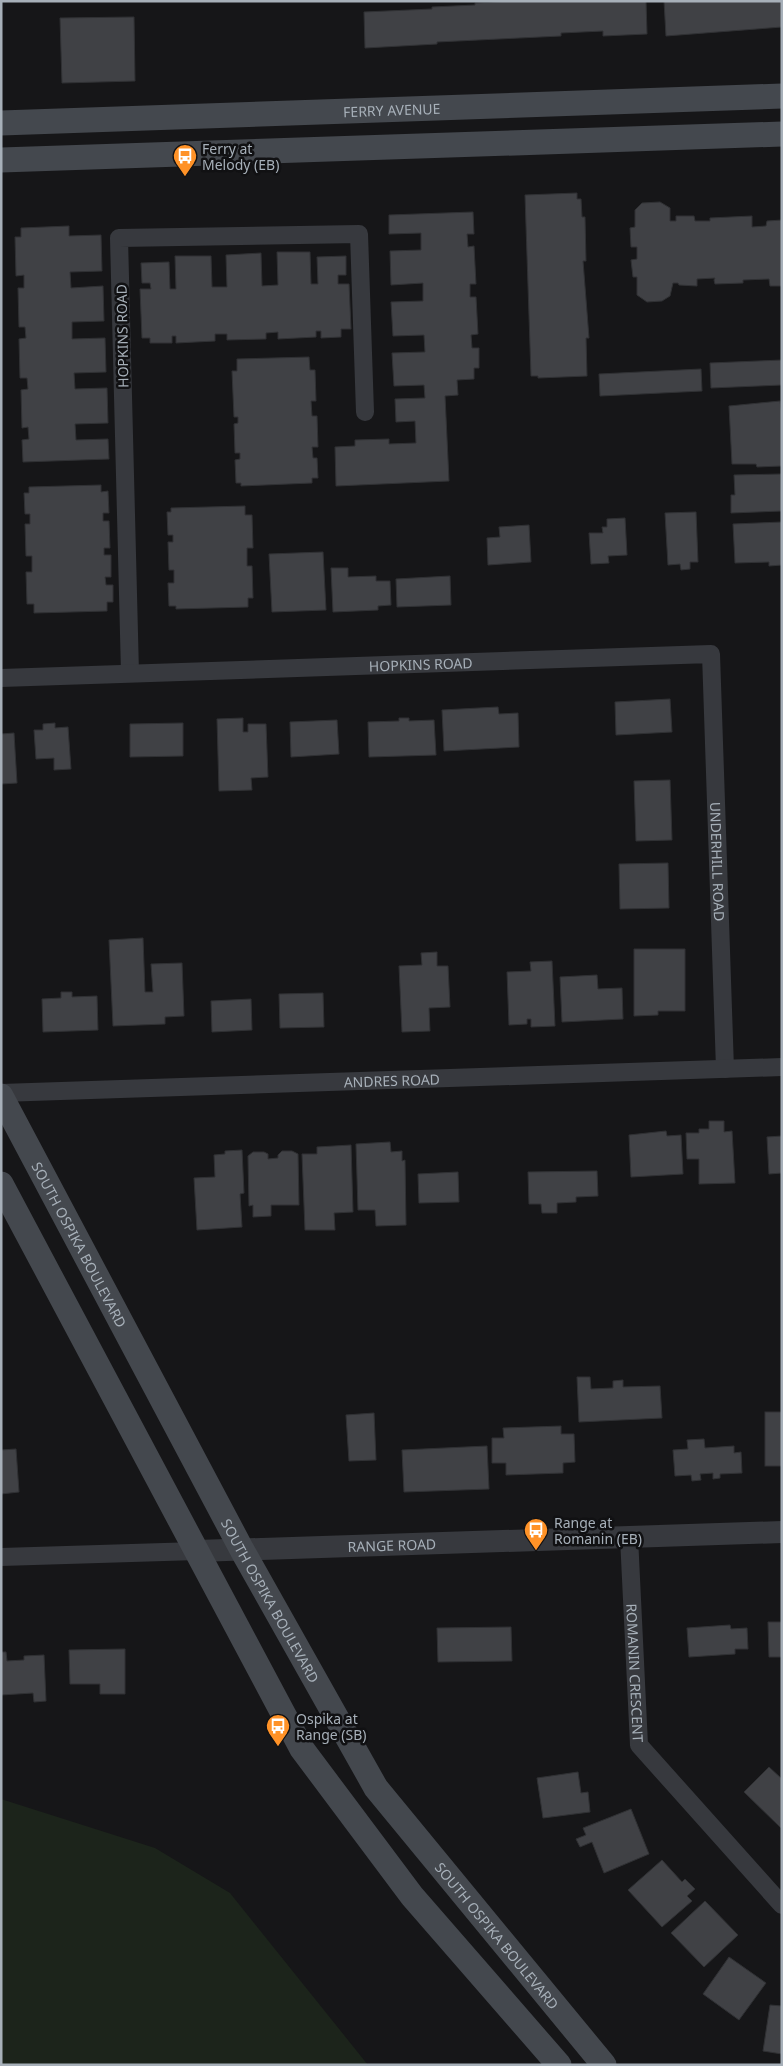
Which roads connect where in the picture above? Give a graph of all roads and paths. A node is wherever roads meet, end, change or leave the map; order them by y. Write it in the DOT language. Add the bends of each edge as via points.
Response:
graph roads {
  1 [pos="782,96"];
  2 [pos="1,123"];
  3 [pos="782,134"];
  4 [pos="1,160"];
  5 [pos="365,412"];
  6 [pos="711,654"];
  7 [pos="130,673"];
  8 [pos="1,678"];
  9 [pos="782,1067"];
  10 [pos="725,1069"];
  11 [pos="1,1095"];
  12 [pos="1,1184"];
  13 [pos="782,1532"];
  14 [pos="628,1537"];
  15 [pos="242,1550"];
  16 [pos="197,1551"];
  17 [pos="1,1557"];
  18 [pos="782,1905"];
  19 [pos="559,2065"];
  20 [pos="604,2065"];
  1 -- 2 [label="main road, FERRY AVENUE"];
  3 -- 4 [label="main road"];
  5 -- 7 [label="street, HOPKINS ROAD" via="360,234 119,238"];
  6 -- 7 [label="street, HOPKINS ROAD"];
  6 -- 10 [label="street, UNDERHILL ROAD"];
  7 -- 8 [label="street, HOPKINS ROAD"];
  9 -- 10 [label="street, ANDRES ROAD"];
  10 -- 11 [label="street, ANDRES ROAD"];
  11 -- 15 [label="main road, SOUTH OSPIKA BOULEVARD"];
  12 -- 16 [label="main road"];
  13 -- 14 [label="street, RANGE ROAD"];
  14 -- 15 [label="street, RANGE ROAD"];
  14 -- 18 [label="street, ROMANIN CRESCENT" via="638,1745"];
  15 -- 16 [label="street, RANGE ROAD"];
  15 -- 20 [label="main road, SOUTH OSPIKA BOULEVARD" via="376,1788"];
  16 -- 17 [label="street, RANGE ROAD"];
  16 -- 19 [label="main road" via="302,1749 412,1896"];
}
